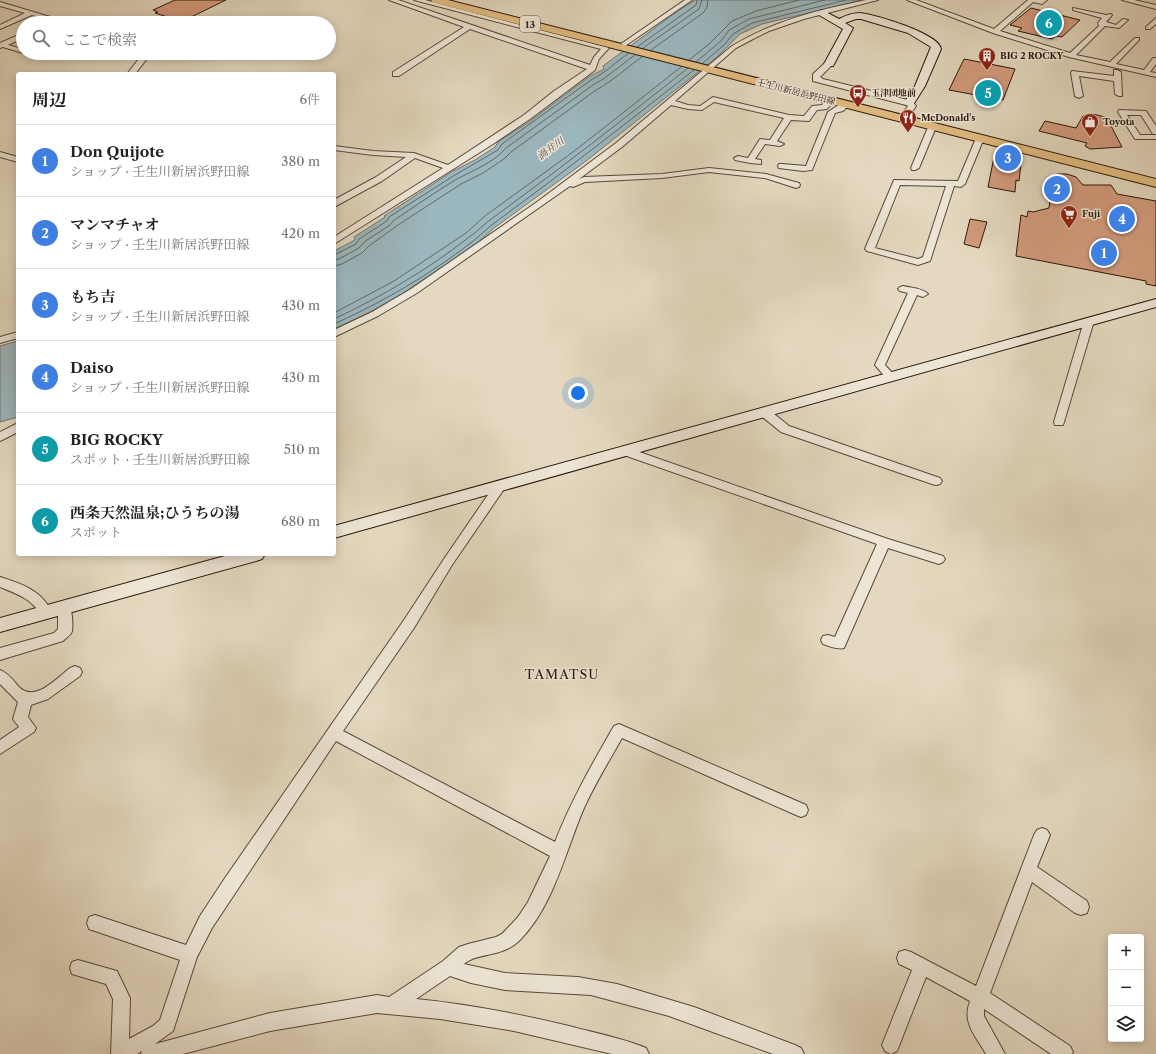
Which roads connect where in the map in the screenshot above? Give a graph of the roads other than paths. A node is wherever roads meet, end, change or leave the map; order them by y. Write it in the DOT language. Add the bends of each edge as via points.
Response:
graph roads {
  1 [pos="392,0"];
  2 [pos="417,0"];
  3 [pos="436,0"];
  4 [pos="464,0"];
  5 [pos="689,0"];
  6 [pos="875,0"];
  7 [pos="910,0"];
  8 [pos="1031,0"];
  9 [pos="1044,0"];
  10 [pos="1125,0"];
  11 [pos="1149,3"];
  12 [pos="0,4"];
  13 [pos="1156,7"];
  14 [pos="1076,8"];
  15 [pos="32,13"];
  16 [pos="822,13"];
  17 [pos="25,16"];
  18 [pos="39,16"];
  19 [pos="16,20"];
  20 [pos="1125,20"];
  21 [pos="1156,20"];
  22 [pos="838,22"];
  23 [pos="1101,23"];
  24 [pos="469,26"];
  25 [pos="0,27"];
  26 [pos="1148,28"];
  27 [pos="995,32"];
  28 [pos="16,38"];
  29 [pos="1137,39"];
  30 [pos="626,44"];
  31 [pos="1,45"];
  32 [pos="16,49"];
  33 [pos="1071,56"];
  34 [pos="142,60"];
  35 [pos="1156,60"];
  36 [pos="829,64"];
  37 [pos="711,66"];
  38 [pos="1114,66"];
  39 [pos="592,68"];
  40 [pos="133,72"];
  41 [pos="1145,73"];
  42 [pos="396,74"];
  43 [pos="1156,75"];
  44 [pos="1117,79"];
  45 [pos="1119,94"];
  46 [pos="1079,96"];
  47 [pos="830,100"];
  48 [pos="670,102"];
  49 [pos="846,104"];
  50 [pos="907,111"];
  51 [pos="789,117"];
  52 [pos="932,127"];
  53 [pos="980,138"];
  54 [pos="336,150"];
  55 [pos="0,154"];
  56 [pos="414,156"];
  57 [pos="738,158"];
  58 [pos="16,159"];
  59 [pos="750,160"];
  60 [pos="759,162"];
  61 [pos="449,168"];
  62 [pos="915,168"];
  63 [pos="1156,173"];
  64 [pos="783,180"];
  65 [pos="1156,183"];
  66 [pos="796,184"];
  67 [pos="951,184"];
  68 [pos="560,189"];
  69 [pos="336,203"];
  70 [pos="336,241"];
  71 [pos="903,289"];
  72 [pos="1156,303"];
  73 [pos="1089,321"];
  74 [pos="336,333"];
  75 [pos="16,336"];
  76 [pos="0,340"];
  77 [pos="890,377"];
  78 [pos="764,412"];
  79 [pos="1058,422"];
  80 [pos="16,423"];
  81 [pos="0,428"];
  82 [pos="16,428"];
  83 [pos="0,437"];
  84 [pos="625,451"];
  85 [pos="936,481"];
  86 [pos="500,486"];
  87 [pos="336,531"];
  88 [pos="884,542"];
  89 [pos="249,556"];
  90 [pos="940,559"];
  91 [pos="0,582"];
  92 [pos="64,608"];
  93 [pos="46,612"];
  94 [pos="0,625"];
  95 [pos="828,640"];
  96 [pos="0,654"];
  97 [pos="75,672"];
  98 [pos="0,676"];
  99 [pos="26,698"];
  100 [pos="333,733"];
  101 [pos="0,748"];
  102 [pos="801,810"];
  103 [pos="1042,835"];
  104 [pos="558,852"];
  105 [pos="1028,870"];
  106 [pos="1082,907"];
  107 [pos="95,923"];
  108 [pos="190,956"];
  109 [pos="905,958"];
  110 [pos="449,966"];
  111 [pos="922,966"];
  112 [pos="78,968"];
  113 [pos="980,997"];
  114 [pos="392,1005"];
  115 [pos="891,1045"];
  116 [pos="1064,1052"];
  117 [pos="120,1054"];
  118 [pos="150,1054"];
  119 [pos="640,1054"];
  120 [pos="795,1054"];
  121 [pos="996,1054"];
  1 -- 24 [label="street"];
  2 -- 39 [label="street" via="606,48 596,58"];
  3 -- 30 [label="main road, 壬生川新居浜野田線 / 13"];
  4 -- 30 [label="main road, 壬生川新居浜野田線 / 13"];
  5 -- 30 [label="street"];
  6 -- 16 [label="street"];
  7 -- 27 [label="street"];
  8 -- 9 [label="street"];
  8 -- 27 [label="street"];
  10 -- 11 [label="street"];
  11 -- 13 [label="street"];
  12 -- 15 [label="street"];
  14 -- 23 [label="street" via="1108,16"];
  15 -- 17 [label="street"];
  15 -- 18 [label="street"];
  16 -- 22 [label="street"];
  16 -- 37 [label="street" via="775,25 759,32 734,47"];
  19 -- 25 [label="street"];
  20 -- 23 [label="street" via="1117,27"];
  21 -- 26 [label="street"];
  22 -- 36 [label="street" via="848,28"];
  22 -- 50 [label="street" via="862,16 915,33 936,46"];
  23 -- 33 [label="street" via="1102,26"];
  24 -- 39 [label="street"];
  24 -- 42 [label="street"];
  27 -- 33 [label="street"];
  28 -- 31 [label="street"];
  29 -- 38 [label="street"];
  30 -- 37 [label="main road, 壬生川新居浜野田線 / 13"];
  31 -- 32 [label="street"];
  33 -- 38 [label="street"];
  34 -- 40 [label="street"];
  35 -- 41 [label="street"];
  36 -- 50 [label="street" via="816,79"];
  37 -- 47 [label="main road, 壬生川新居浜野田線 / 13"];
  37 -- 48 [label="street"];
  37 -- 50 [label="main road, 壬生川新居浜野田線 / 13"];
  38 -- 41 [label="street"];
  38 -- 44 [label="street"];
  39 -- 61 [label="street" via="521,121"];
  41 -- 43 [label="street"];
  44 -- 45 [label="street"];
  44 -- 46 [label="street" via="1075,73"];
  47 -- 49 [label="main road, 壬生川新居浜野田線 / 13"];
  47 -- 51 [label="street" via="824,107 815,108 806,119"];
  48 -- 51 [label="street" via="702,108 713,98"];
  48 -- 68 [label="street" via="620,145"];
  49 -- 50 [label="main road, 壬生川新居浜野田線 / 13"];
  49 -- 64 [label="street" via="832,112 809,168 786,166"];
  50 -- 52 [label="main road, 壬生川新居浜野田線 / 13"];
  50 -- 63 [label="main road, 壬生川新居浜野田線 / 13"];
  51 -- 59 [label="street" via="776,143 763,141"];
  52 -- 53 [label="main road, 壬生川新居浜野田線 / 13"];
  52 -- 62 [label="street"];
  53 -- 65 [label="main road, 壬生川新居浜野田線 / 13"];
  53 -- 67 [label="street" via="961,184"];
  54 -- 56 [label="street"];
  55 -- 58 [label="street"];
  56 -- 61 [label="street"];
  56 -- 69 [label="street"];
  57 -- 59 [label="street"];
  59 -- 60 [label="street"];
  61 -- 70 [label="street"];
  64 -- 66 [label="street"];
  64 -- 68 [label="street" via="704,170 662,176 578,180"];
  67 -- 67 [label="street" via="897,182 870,249 918,262 927,259"];
  68 -- 74 [label="street" via="414,291"];
  71 -- 77 [label="street" via="918,293 880,365"];
  72 -- 73 [label="street"];
  73 -- 77 [label="street"];
  73 -- 79 [label="street"];
  75 -- 76 [label="street"];
  77 -- 78 [label="street"];
  78 -- 84 [label="street"];
  78 -- 85 [label="street" via="785,429"];
  80 -- 81 [label="street"];
  82 -- 83 [label="street"];
  84 -- 86 [label="street"];
  84 -- 88 [label="street"];
  86 -- 87 [label="street"];
  86 -- 100 [label="street"];
  88 -- 90 [label="street"];
  88 -- 95 [label="street" via="839,644"];
  89 -- 92 [label="street"];
  91 -- 93 [label="street" via="38,599"];
  92 -- 93 [label="street"];
  92 -- 96 [label="street" via="65,631 58,637"];
  93 -- 94 [label="street"];
  97 -- 99 [label="street" via="48,692 31,699"];
  98 -- 99 [label="street" via="22,698"];
  99 -- 101 [label="street" via="20,719 29,728"];
  100 -- 104 [label="street"];
  100 -- 108 [label="street" via="231,882 206,922"];
  102 -- 104 [label="street" via="619,730 579,804"];
  103 -- 105 [label="street"];
  104 -- 110 [label="street" via="540,897 513,934 497,946 462,955"];
  105 -- 106 [label="street"];
  105 -- 113 [label="street"];
  107 -- 108 [label="street"];
  108 -- 117 [label="street" via="167,1025"];
  109 -- 111 [label="street"];
  110 -- 114 [label="street"];
  110 -- 120 [label="street" via="467,975 509,982 574,984 597,988 691,1014"];
  111 -- 113 [label="street"];
  111 -- 115 [label="street"];
  112 -- 117 [label="street" via="111,977 122,998"];
  113 -- 116 [label="street"];
  113 -- 121 [label="street" via="975,1010 976,1018"];
  114 -- 118 [label="street" via="377,1004 270,1022"];
  114 -- 119 [label="street" via="514,1022"];
}
